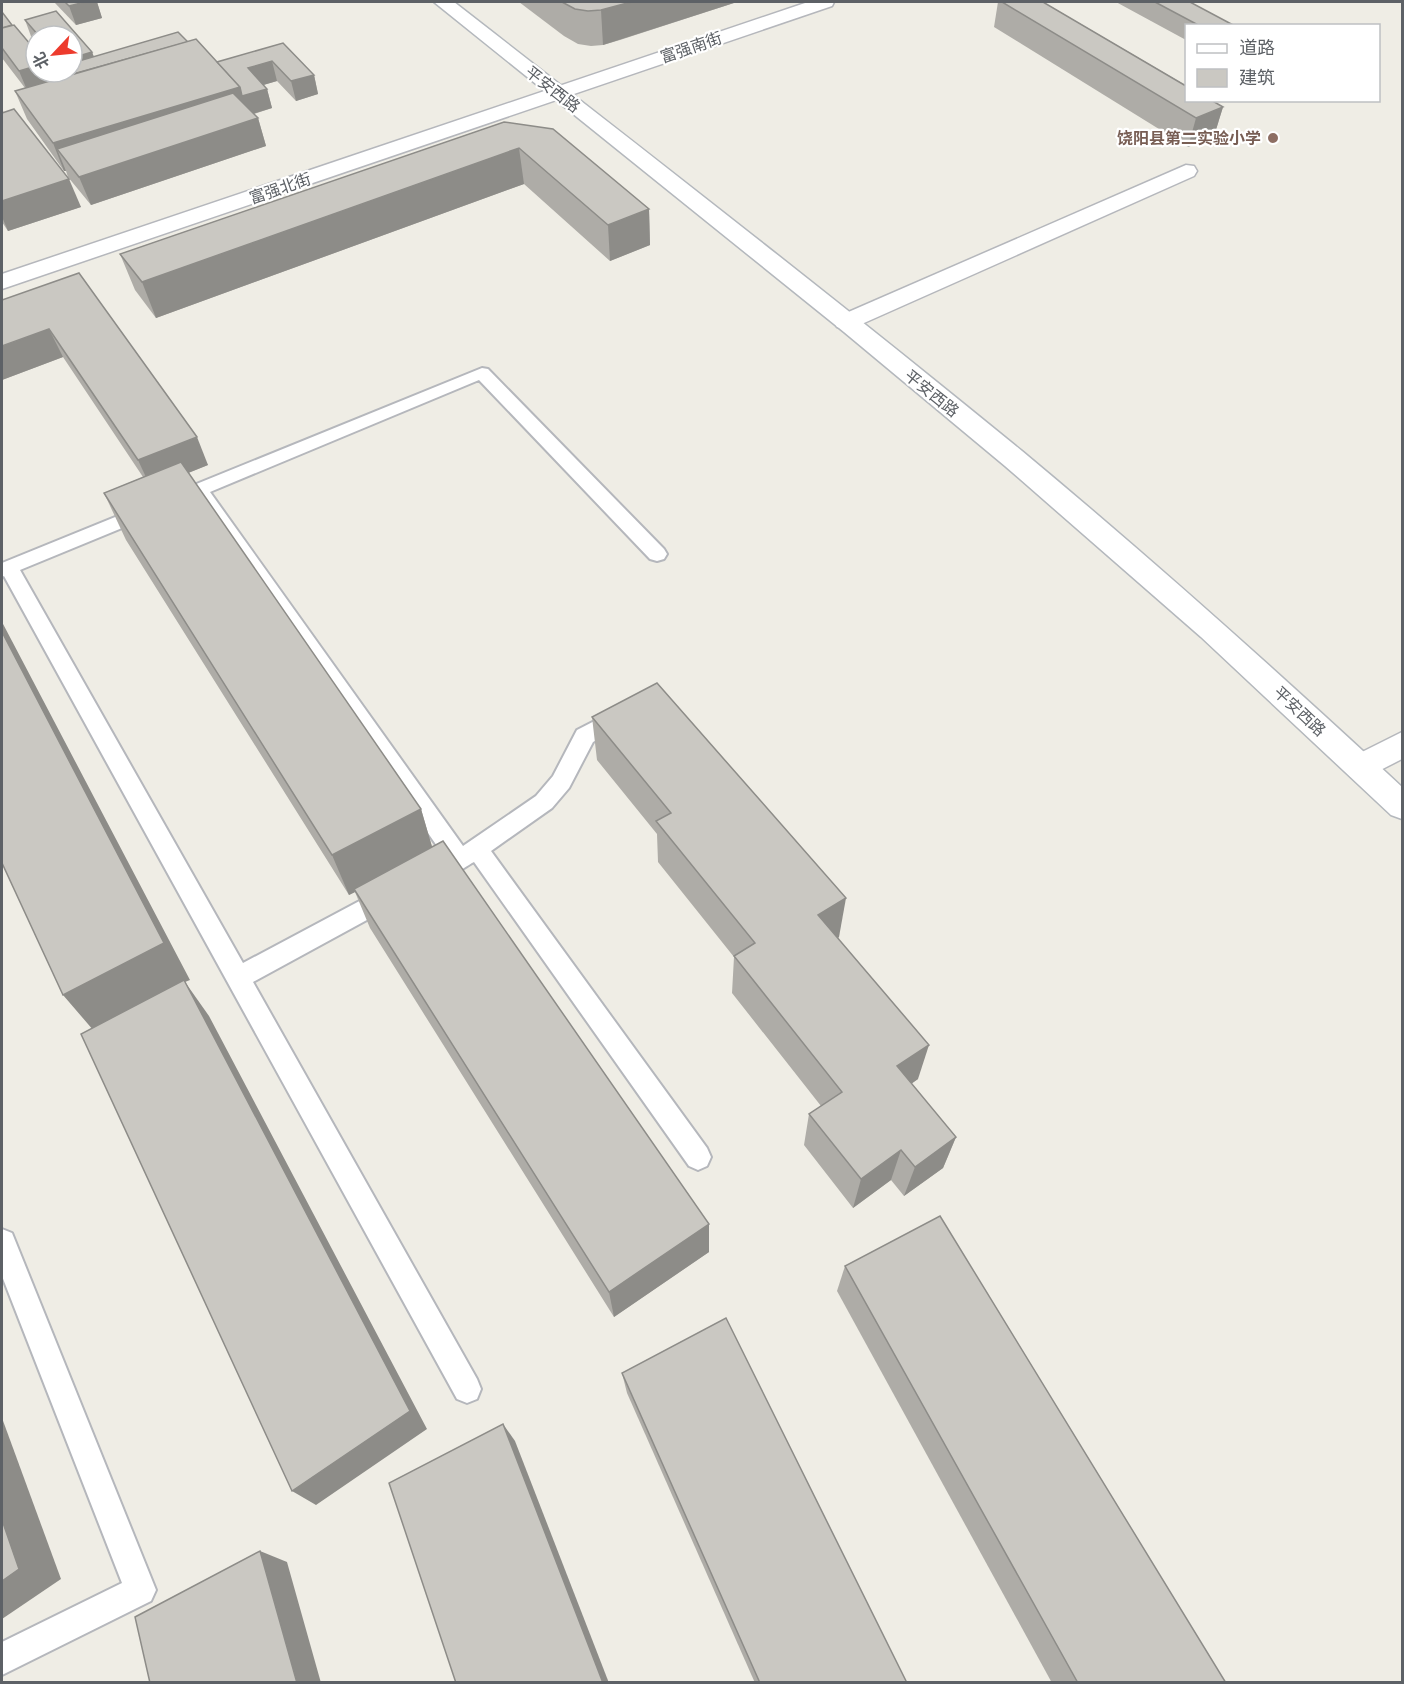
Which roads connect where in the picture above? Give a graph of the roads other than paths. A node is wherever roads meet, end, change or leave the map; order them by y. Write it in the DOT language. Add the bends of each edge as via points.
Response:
graph roads {
  1 [pos="443,2"];
  2 [pos="825,2"];
  3 [pos="558,93"];
  4 [pos="1186,171"];
  5 [pos="2,282"];
  6 [pos="846,322"];
  7 [pos="199,489"];
  8 [pos="657,554"];
  9 [pos="5,569"];
  10 [pos="638,708"];
  11 [pos="1402,744"];
  12 [pos="1361,767"];
  13 [pos="1402,806"];
  14 [pos="468,854"];
  15 [pos="238,978"];
  16 [pos="698,1157"];
  17 [pos="2,1243"];
  18 [pos="466,1389"];
  19 [pos="2,1659"];
  1 -- 3 [label="street, 平安西路"];
  2 -- 3 [label="street, 富强南街"];
  3 -- 5 [label="street, 富强北街"];
  3 -- 6 [label="street, 平安西路"];
  4 -- 6 [label="street"];
  6 -- 12 [label="street, 平安西路" via="1192,611"];
  7 -- 8 [label="lane" via="482,373"];
  7 -- 9 [label="lane"];
  7 -- 14 [label="lane"];
  9 -- 15 [label="lane"];
  10 -- 14 [label="lane" via="585,736 561,782 544,802"];
  11 -- 12 [label="street"];
  12 -- 13 [label="street, 平安西路"];
  14 -- 15 [label="lane"];
  14 -- 16 [label="lane"];
  15 -- 18 [label="lane"];
  17 -- 19 [label="lane" via="140,1590"];
}
